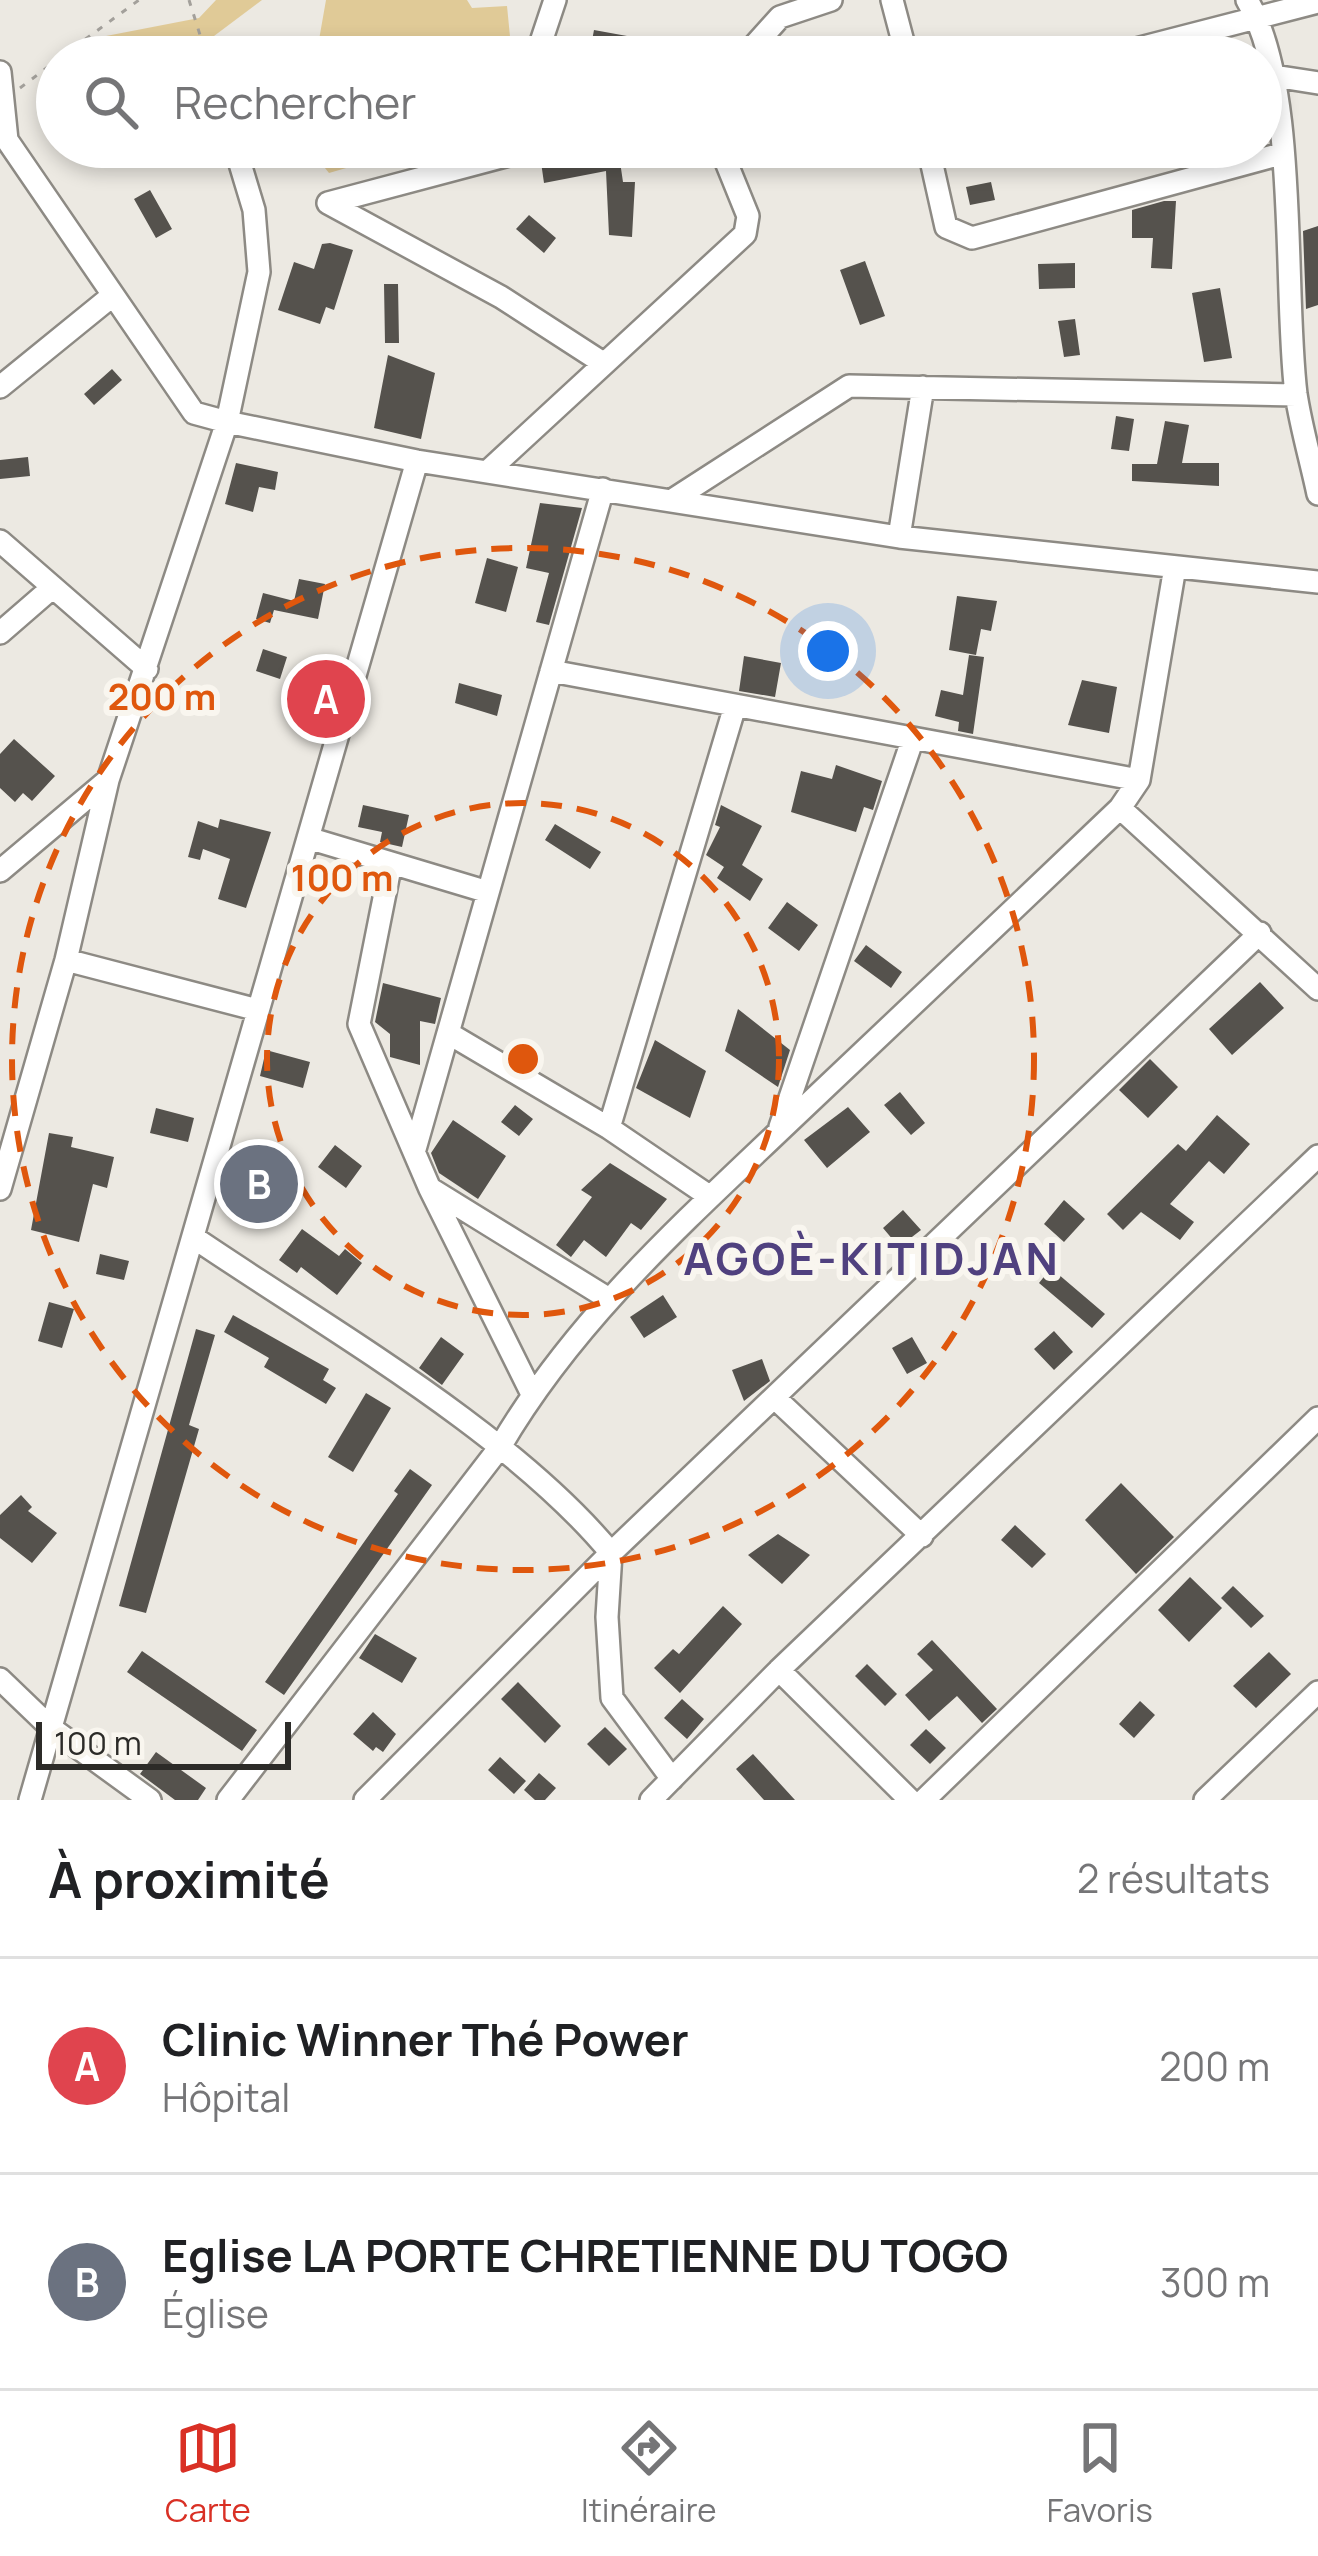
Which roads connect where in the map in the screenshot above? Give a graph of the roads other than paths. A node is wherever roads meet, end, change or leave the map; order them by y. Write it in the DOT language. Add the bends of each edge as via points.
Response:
graph roads {
  1 [pos="555,0"];
  2 [pos="831,0"];
  3 [pos="892,0"];
  4 [pos="1247,0"];
  5 [pos="1318,2"];
  6 [pos="1260,20"];
  7 [pos="543,36"];
  8 [pos="763,36"];
  9 [pos="901,36"];
  10 [pos="1193,36"];
  11 [pos="1264,36"];
  12 [pos="0,72"];
  13 [pos="1282,77"];
  14 [pos="1318,83"];
  15 [pos="2,100"];
  16 [pos="4,142"];
  17 [pos="241,168"];
  18 [pos="447,168"];
  19 [pos="729,168"];
  20 [pos="933,168"];
  21 [pos="1230,168"];
  22 [pos="1282,168"];
  23 [pos="112,296"];
  24 [pos="1318,328"];
  25 [pos="1293,338"];
  26 [pos="603,364"];
  27 [pos="0,387"];
  28 [pos="923,387"];
  29 [pos="1297,395"];
  30 [pos="227,422"];
  31 [pos="417,461"];
  32 [pos="488,472"];
  33 [pos="1317,484"];
  34 [pos="603,489"];
  35 [pos="674,499"];
  36 [pos="899,537"];
  37 [pos="0,542"];
  38 [pos="1175,567"];
  39 [pos="1318,582"];
  40 [pos="53,587"];
  41 [pos="0,633"];
  42 [pos="148,669"];
  43 [pos="551,671"];
  44 [pos="735,706"];
  45 [pos="912,742"];
  46 [pos="108,780"];
  47 [pos="1139,780"];
  48 [pos="1120,808"];
  49 [pos="308,838"];
  50 [pos="391,863"];
  51 [pos="0,871"];
  52 [pos="488,892"];
  53 [pos="1260,933"];
  54 [pos="65,959"];
  55 [pos="1318,989"];
  56 [pos="258,1010"];
  57 [pos="448,1033"];
  58 [pos="609,1128"];
  59 [pos="778,1133"];
  60 [pos="415,1149"];
  61 [pos="1318,1156"];
  62 [pos="0,1189"];
  63 [pos="430,1189"];
  64 [pos="710,1196"];
  65 [pos="193,1237"];
  66 [pos="609,1299"];
  67 [pos="531,1392"];
  68 [pos="776,1399"];
  69 [pos="1318,1418"];
  70 [pos="500,1447"];
  71 [pos="922,1536"];
  72 [pos="611,1553"];
  73 [pos="779,1670"];
  74 [pos="0,1679"];
  75 [pos="1318,1692"];
  76 [pos="51,1728"];
  77 [pos="672,1779"];
  78 [pos="30,1800"];
  79 [pos="150,1800"];
  80 [pos="228,1800"];
  81 [pos="364,1800"];
  82 [pos="651,1800"];
  83 [pos="910,1800"];
  84 [pos="924,1800"];
  85 [pos="1205,1800"];
  1 -- 7 [label="street"];
  2 -- 8 [label="street" via="780,17"];
  3 -- 9 [label="street"];
  4 -- 6 [label="street"];
  5 -- 6 [label="street"];
  6 -- 10 [label="street"];
  6 -- 11 [label="street"];
  12 -- 15 [label="street"];
  13 -- 14 [label="street"];
  15 -- 16 [label="street"];
  16 -- 23 [label="street"];
  17 -- 30 [label="street" via="259,272"];
  18 -- 26 [label="street" via="328,202"];
  19 -- 26 [label="street" via="748,216 745,234"];
  20 -- 21 [label="street" via="946,227 972,238"];
  22 -- 25 [label="street"];
  23 -- 27 [label="street"];
  23 -- 30 [label="street" via="194,413"];
  24 -- 25 [label="street"];
  25 -- 29 [label="street"];
  26 -- 32 [label="street"];
  28 -- 29 [label="street"];
  28 -- 35 [label="street" via="839,388"];
  28 -- 36 [label="street"];
  29 -- 33 [label="street"];
  30 -- 31 [label="street"];
  30 -- 42 [label="street"];
  31 -- 32 [label="street"];
  31 -- 49 [label="street"];
  32 -- 34 [label="street"];
  34 -- 35 [label="street"];
  34 -- 43 [label="street"];
  35 -- 36 [label="street"];
  36 -- 38 [label="street"];
  37 -- 40 [label="street"];
  38 -- 39 [label="street"];
  38 -- 47 [label="street"];
  40 -- 41 [label="street"];
  40 -- 42 [label="street"];
  42 -- 46 [label="street"];
  43 -- 44 [label="street"];
  43 -- 52 [label="street"];
  44 -- 45 [label="street"];
  44 -- 58 [label="street"];
  45 -- 47 [label="street"];
  45 -- 59 [label="street"];
  46 -- 51 [label="street"];
  46 -- 54 [label="street"];
  47 -- 48 [label="street"];
  48 -- 53 [label="street"];
  48 -- 59 [label="street"];
  49 -- 50 [label="street"];
  49 -- 56 [label="street"];
  50 -- 52 [label="street"];
  50 -- 60 [label="street" via="359,1024"];
  52 -- 57 [label="street"];
  53 -- 55 [label="street"];
  53 -- 68 [label="street"];
  54 -- 56 [label="street"];
  54 -- 62 [label="street"];
  56 -- 65 [label="street"];
  57 -- 58 [label="street"];
  57 -- 60 [label="street"];
  58 -- 64 [label="street"];
  59 -- 64 [label="street"];
  60 -- 63 [label="street"];
  61 -- 71 [label="street"];
  63 -- 66 [label="street"];
  63 -- 67 [label="street"];
  64 -- 66 [label="street"];
  65 -- 70 [label="street"];
  65 -- 76 [label="street"];
  66 -- 67 [label="street"];
  67 -- 70 [label="street"];
  68 -- 71 [label="street"];
  68 -- 72 [label="street"];
  69 -- 84 [label="street"];
  70 -- 72 [label="street"];
  70 -- 80 [label="street"];
  71 -- 73 [label="street"];
  72 -- 77 [label="street" via="612,1698"];
  72 -- 81 [label="street"];
  73 -- 77 [label="street"];
  73 -- 83 [label="street"];
  74 -- 76 [label="street"];
  75 -- 85 [label="street"];
  76 -- 78 [label="street"];
  76 -- 79 [label="street"];
  77 -- 82 [label="street"];
}
